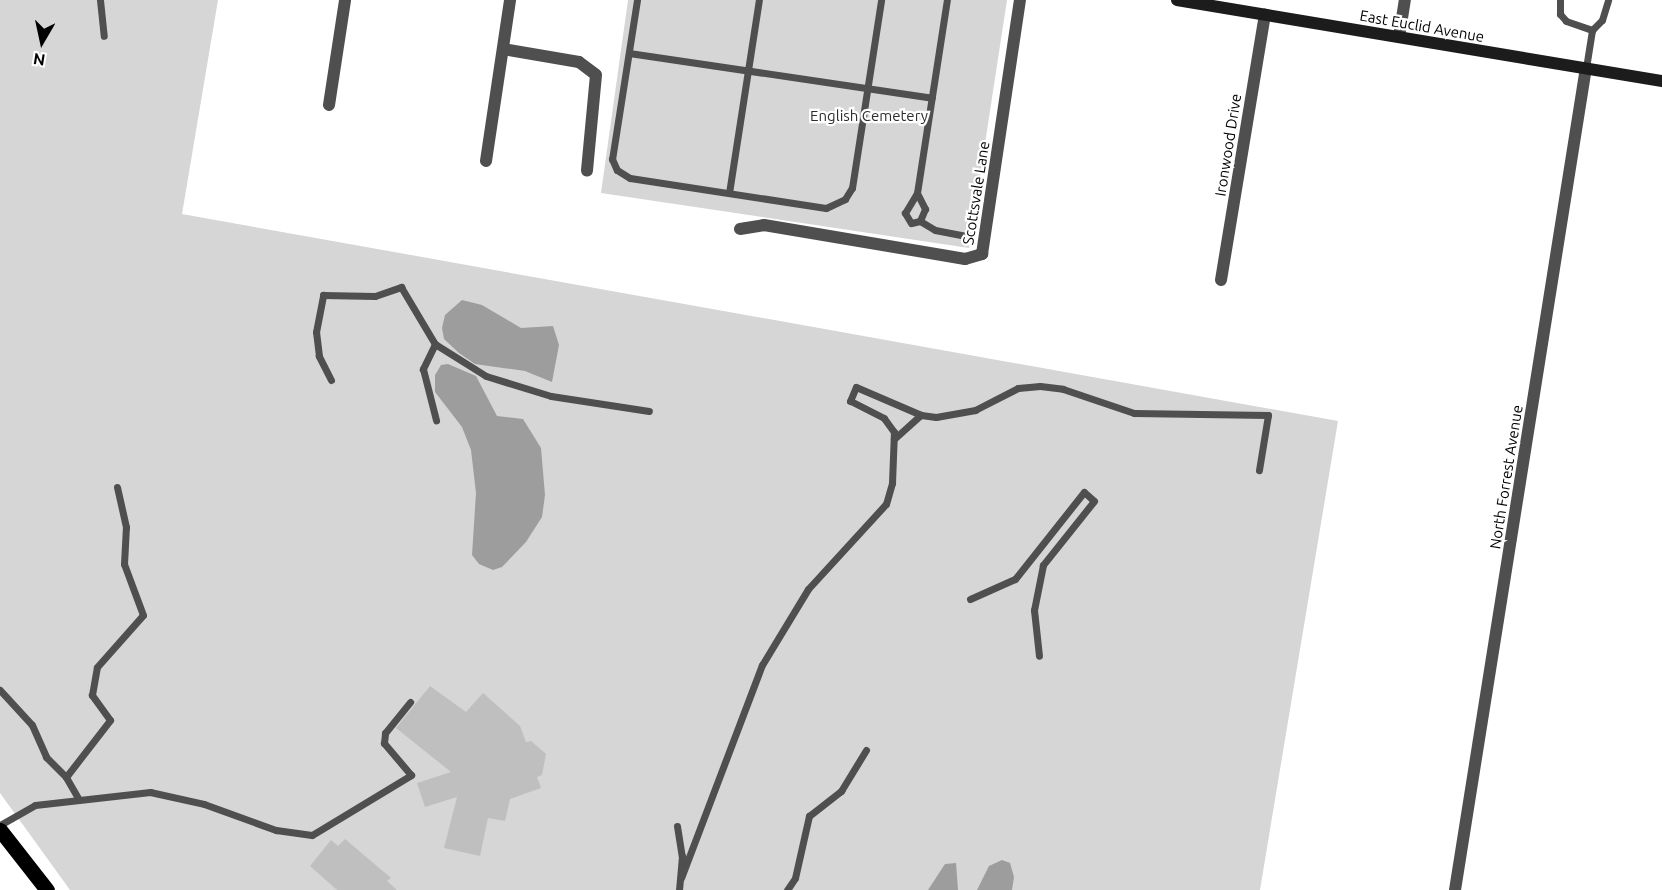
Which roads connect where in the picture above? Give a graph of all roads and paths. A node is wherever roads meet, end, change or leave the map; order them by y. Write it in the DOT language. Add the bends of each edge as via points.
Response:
graph roads {
  1 [pos="100,0"];
  2 [pos="345,0"];
  3 [pos="510,0"];
  4 [pos="637,0"];
  5 [pos="759,0"];
  6 [pos="881,0"];
  7 [pos="947,0"];
  8 [pos="1020,0"];
  9 [pos="1177,0"];
  10 [pos="1405,0"];
  11 [pos="1560,0"];
  12 [pos="1608,0"];
  13 [pos="1265,15"];
  14 [pos="1592,30"];
  15 [pos="104,36"];
  16 [pos="1399,37"];
  17 [pos="503,49"];
  18 [pos="629,53"];
  19 [pos="1586,68"];
  20 [pos="748,71"];
  21 [pos="1662,81"];
  22 [pos="867,89"];
  23 [pos="932,98"];
  24 [pos="329,105"];
  25 [pos="486,161"];
  26 [pos="587,171"];
  27 [pos="729,193"];
  28 [pos="917,193"];
  29 [pos="920,221"];
  30 [pos="740,229"];
  31 [pos="967,236"];
  32 [pos="1221,280"];
  33 [pos="435,344"];
  34 [pos="331,380"];
  35 [pos="650,411"];
  36 [pos="921,415"];
  37 [pos="436,420"];
  38 [pos="894,439"];
  39 [pos="1259,470"];
  40 [pos="117,487"];
  41 [pos="970,599"];
  42 [pos="1039,656"];
  43 [pos="0,690"];
  44 [pos="411,702"];
  45 [pos="866,750"];
  46 [pos="66,777"];
  47 [pos="78,798"];
  48 [pos="0,825"];
  49 [pos="677,826"];
  50 [pos="0,830"];
  51 [pos="681,878"];
  52 [pos="47,890"];
  53 [pos="679,890"];
  54 [pos="787,890"];
  55 [pos="1455,890"];
  1 -- 15 [label="lane"];
  2 -- 24 [label="street"];
  3 -- 17 [label="street"];
  4 -- 18 [label="lane"];
  5 -- 20 [label="lane"];
  6 -- 22 [label="lane"];
  7 -- 23 [label="lane"];
  8 -- 30 [label="street, Scottsvale Lane" via="982,254 965,259 764,225"];
  9 -- 13 [label="main road, East Euclid Avenue"];
  10 -- 16 [label="street"];
  11 -- 14 [label="lane" via="1560,14 1566,21"];
  12 -- 14 [label="lane" via="1602,20"];
  13 -- 16 [label="main road, East Euclid Avenue"];
  13 -- 32 [label="street, Ironwood Drive"];
  14 -- 19 [label="lane"];
  16 -- 19 [label="main road, East Euclid Avenue"];
  17 -- 25 [label="street"];
  17 -- 26 [label="street" via="579,62 596,75"];
  18 -- 20 [label="lane"];
  18 -- 27 [label="lane" via="612,159 617,170 630,178"];
  19 -- 21 [label="main road, East Euclid Avenue"];
  19 -- 55 [label="street, North Forrest Avenue"];
  20 -- 22 [label="lane"];
  20 -- 27 [label="lane"];
  22 -- 23 [label="lane"];
  22 -- 27 [label="lane" via="852,188 845,200 826,208"];
  23 -- 28 [label="lane"];
  28 -- 29 [label="lane" via="925,209"];
  28 -- 29 [label="lane" via="905,213 911,223"];
  29 -- 31 [label="lane" via="935,230"];
  33 -- 34 [label="lane" via="401,287 375,296 323,296 316,332 319,357"];
  33 -- 35 [label="lane" via="486,376 508,383 551,396"];
  33 -- 37 [label="lane" via="423,369"];
  36 -- 38 [label="lane"];
  36 -- 38 [label="lane" via="856,387 850,400 884,418"];
  36 -- 39 [label="lane" via="965,413 1018,388 1040,386 1063,389 1134,414 1268,415"];
  38 -- 51 [label="lane" via="892,483 886,504 808,589 762,665"];
  40 -- 46 [label="lane" via="126,527 124,564 143,615 97,667 92,695 110,720"];
  41 -- 42 [label="lane" via="1015,579 1084,492 1094,501 1043,565 1034,610"];
  43 -- 46 [label="lane" via="32,725 46,757"];
  44 -- 47 [label="lane" via="384,738 385,748 411,775 312,835 276,830 204,804 150,792"];
  45 -- 54 [label="lane" via="841,791 809,816 795,878"];
  46 -- 47 [label="lane"];
  47 -- 48 [label="lane" via="35,805"];
  49 -- 51 [label="lane"];
  50 -- 52 [label="main road"];
  51 -- 53 [label="lane"];
}
